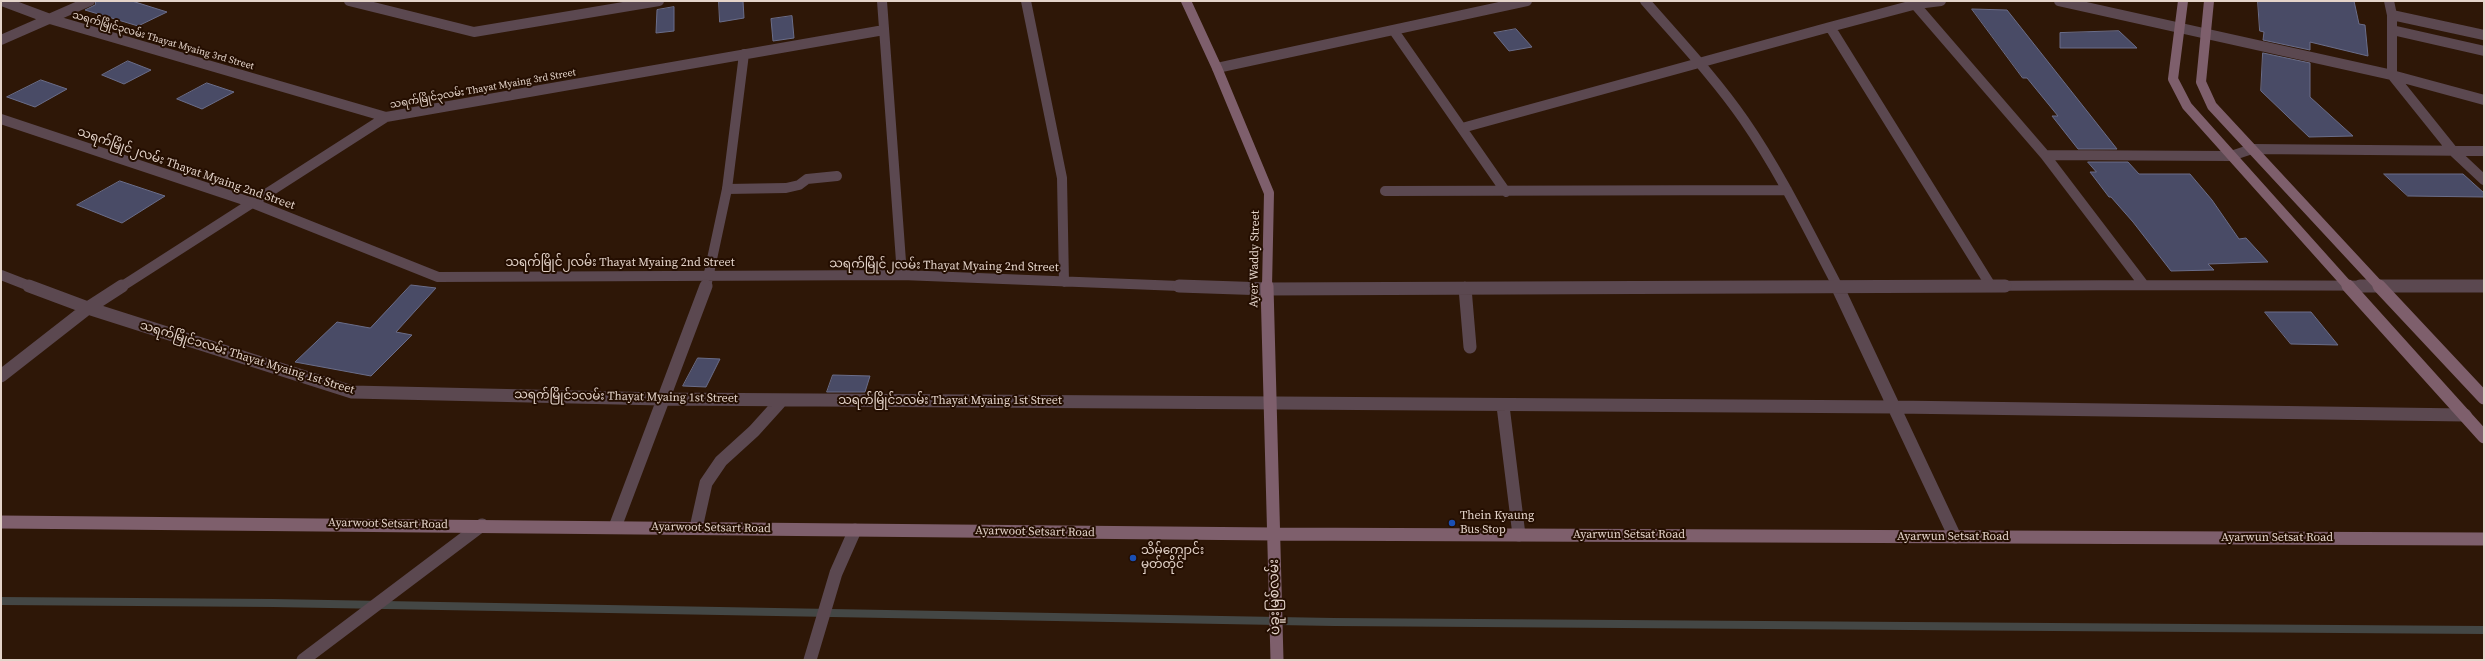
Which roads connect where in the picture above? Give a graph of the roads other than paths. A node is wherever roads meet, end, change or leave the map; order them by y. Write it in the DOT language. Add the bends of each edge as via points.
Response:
graph roads {
  1 [pos="2,1"];
  2 [pos="90,1"];
  3 [pos="349,1"];
  4 [pos="659,1"];
  5 [pos="882,1"];
  6 [pos="1026,1"];
  7 [pos="1186,1"];
  8 [pos="1527,1"];
  9 [pos="1645,1"];
  10 [pos="1941,1"];
  11 [pos="2059,1"];
  12 [pos="2183,1"];
  13 [pos="2209,1"];
  14 [pos="2389,1"];
  15 [pos="1915,3"];
  16 [pos="2392,15"];
  17 [pos="50,19"];
  18 [pos="1830,27"];
  19 [pos="2179,28"];
  20 [pos="884,30"];
  21 [pos="2392,30"];
  22 [pos="1394,31"];
  23 [pos="2206,34"];
  24 [pos="2484,35"];
  25 [pos="1,40"];
  26 [pos="2484,51"];
  27 [pos="744,54"];
  28 [pos="1699,63"];
  29 [pos="1217,68"];
  30 [pos="2392,75"];
  31 [pos="2484,100"];
  32 [pos="386,117"];
  33 [pos="1,119"];
  34 [pos="1462,128"];
  35 [pos="2252,149"];
  36 [pos="2453,151"];
  37 [pos="2484,151"];
  38 [pos="2045,155"];
  39 [pos="2231,156"];
  40 [pos="837,176"];
  41 [pos="2484,180"];
  42 [pos="727,189"];
  43 [pos="1787,190"];
  44 [pos="1385,191"];
  45 [pos="1506,192"];
  46 [pos="250,202"];
  47 [pos="1,275"];
  48 [pos="902,275"];
  49 [pos="710,276"];
  50 [pos="1064,282"];
  51 [pos="2144,285"];
  52 [pos="1991,286"];
  53 [pos="2350,286"];
  54 [pos="2380,286"];
  55 [pos="2484,286"];
  56 [pos="1838,287"];
  57 [pos="1465,288"];
  58 [pos="1267,289"];
  59 [pos="88,308"];
  60 [pos="1470,347"];
  61 [pos="1,376"];
  62 [pos="2484,398"];
  63 [pos="662,399"];
  64 [pos="782,400"];
  65 [pos="1270,403"];
  66 [pos="1503,406"];
  67 [pos="1896,407"];
  68 [pos="2465,415"];
  69 [pos="2484,437"];
  70 [pos="1,522"];
  71 [pos="482,525"];
  72 [pos="615,527"];
  73 [pos="696,528"];
  74 [pos="855,530"];
  75 [pos="1274,534"];
  76 [pos="1422,535"];
  77 [pos="1519,535"];
  78 [pos="1955,537"];
  79 [pos="2484,539"];
  80 [pos="811,657"];
  81 [pos="303,660"];
  82 [pos="1277,660"];
  1 -- 17 [label="street, သရက်မြိုင်၃လမ်း Thayat Myaing 3rd Street"];
  2 -- 17 [label="street"];
  3 -- 4 [label="street" via="474,32"];
  5 -- 20 [label="street"];
  6 -- 50 [label="street" via="1062,178"];
  7 -- 29 [label="street, Ayer Waddy Street"];
  8 -- 22 [label="street"];
  9 -- 28 [label="street"];
  10 -- 15 [label="street"];
  11 -- 19 [label="street"];
  12 -- 19 [label="street"];
  13 -- 23 [label="street"];
  14 -- 16 [label="street"];
  15 -- 18 [label="street"];
  15 -- 38 [label="street"];
  16 -- 21 [label="street"];
  16 -- 24 [label="street"];
  17 -- 25 [label="street"];
  17 -- 32 [label="street, သရက်မြိုင်၃လမ်း Thayat Myaing 3rd Street"];
  18 -- 28 [label="street"];
  18 -- 52 [label="street"];
  19 -- 23 [label="street"];
  19 -- 39 [label="street" via="2173,79 2187,106"];
  20 -- 27 [label="street, သရက်မြိုင်၃လမ်း Thayat Myaing 3rd Street"];
  20 -- 48 [label="street"];
  21 -- 26 [label="street"];
  21 -- 30 [label="street"];
  22 -- 29 [label="street"];
  22 -- 34 [label="street"];
  23 -- 30 [label="street"];
  23 -- 35 [label="street" via="2201,82 2212,106"];
  27 -- 32 [label="street, သရက်မြိုင်၃လမ်း Thayat Myaing 3rd Street"];
  27 -- 42 [label="street"];
  28 -- 34 [label="street"];
  28 -- 43 [label="street" via="1744,120"];
  29 -- 58 [label="street, Ayer Waddy Street" via="1269,193"];
  30 -- 31 [label="street"];
  30 -- 36 [label="street"];
  32 -- 46 [label="street"];
  33 -- 46 [label="street, သရက်မြိုင်၂လမ်း Thayat Myaing 2nd Street"];
  34 -- 45 [label="street"];
  35 -- 36 [label="street"];
  35 -- 39 [label="street"];
  35 -- 54 [label="street"];
  36 -- 37 [label="street"];
  36 -- 41 [label="street"];
  38 -- 39 [label="street"];
  38 -- 51 [label="street"];
  39 -- 53 [label="street"];
  40 -- 42 [label="street" via="807,179 799,185 786,188"];
  42 -- 49 [label="street"];
  43 -- 45 [label="street"];
  43 -- 56 [label="street"];
  44 -- 45 [label="street"];
  46 -- 49 [label="street, သရက်မြိုင်၂လမ်း Thayat Myaing 2nd Street" via="438,277"];
  46 -- 59 [label="street"];
  47 -- 59 [label="street, သရက်မြိုင်၁လမ်း Thayat Myaing 1st Street"];
  48 -- 49 [label="street, သရက်မြိုင်၂လမ်း Thayat Myaing 2nd Street"];
  48 -- 50 [label="street, သရက်မြိုင်၂လမ်း Thayat Myaing 2nd Street"];
  49 -- 63 [label="street"];
  50 -- 58 [label="street, သရက်မြိုင်၂လမ်း Thayat Myaing 2nd Street"];
  51 -- 52 [label="street, သရက်မြိုင်၂လမ်း Thayat Myaing 2nd Street"];
  51 -- 53 [label="street, သရက်မြိုင်၂လမ်း Thayat Myaing 2nd Street"];
  52 -- 56 [label="street, သရက်မြိုင်၂လမ်း Thayat Myaing 2nd Street"];
  53 -- 54 [label="street, သရက်မြိုင်၂လမ်း Thayat Myaing 2nd Street"];
  53 -- 68 [label="street"];
  54 -- 55 [label="street, သရက်မြိုင်၂လမ်း Thayat Myaing 2nd Street"];
  54 -- 62 [label="street"];
  56 -- 57 [label="street, သရက်မြိုင်၂လမ်း Thayat Myaing 2nd Street"];
  56 -- 67 [label="street"];
  57 -- 58 [label="street, သရက်မြိုင်၂လမ်း Thayat Myaing 2nd Street"];
  57 -- 60 [label="street"];
  58 -- 65 [label="street, Ayer Waddy Street"];
  59 -- 61 [label="street"];
  59 -- 63 [label="street, သရက်မြိုင်၁လမ်း Thayat Myaing 1st Street" via="352,392"];
  63 -- 64 [label="street, သရက်မြိုင်၁လမ်း Thayat Myaing 1st Street"];
  63 -- 72 [label="street"];
  64 -- 65 [label="street, သရက်မြိုင်၁လမ်း Thayat Myaing 1st Street"];
  64 -- 73 [label="street" via="754,431 721,461 706,483"];
  65 -- 66 [label="street, သရက်မြိုင်၁လမ်း Thayat Myaing 1st Street"];
  65 -- 75 [label="street, Ayer Waddy Street"];
  66 -- 67 [label="street, သရက်မြိုင်၁လမ်း Thayat Myaing 1st Street"];
  66 -- 77 [label="street"];
  67 -- 68 [label="street, သရက်မြိုင်၁လမ်း Thayat Myaing 1st Street"];
  67 -- 78 [label="street"];
  68 -- 69 [label="street"];
  70 -- 71 [label="street, Ayarwoot Setsart Road"];
  71 -- 72 [label="street, Ayarwoot Setsart Road"];
  71 -- 81 [label="street"];
  72 -- 73 [label="street, Ayarwoot Setsart Road"];
  73 -- 74 [label="street, Ayarwoot Setsart Road"];
  74 -- 75 [label="street, Ayarwoot Setsart Road"];
  74 -- 80 [label="street" via="836,573"];
  75 -- 76 [label="street, Ayarwoot Setsart Road"];
  75 -- 82 [label="street, ပဲခူးမြစ်လမ်း"];
  76 -- 77 [label="street, Ayarwun Setsat Road"];
  77 -- 78 [label="street, Ayarwun Setsat Road"];
  78 -- 79 [label="street, Ayarwun Setsat Road"];
}
